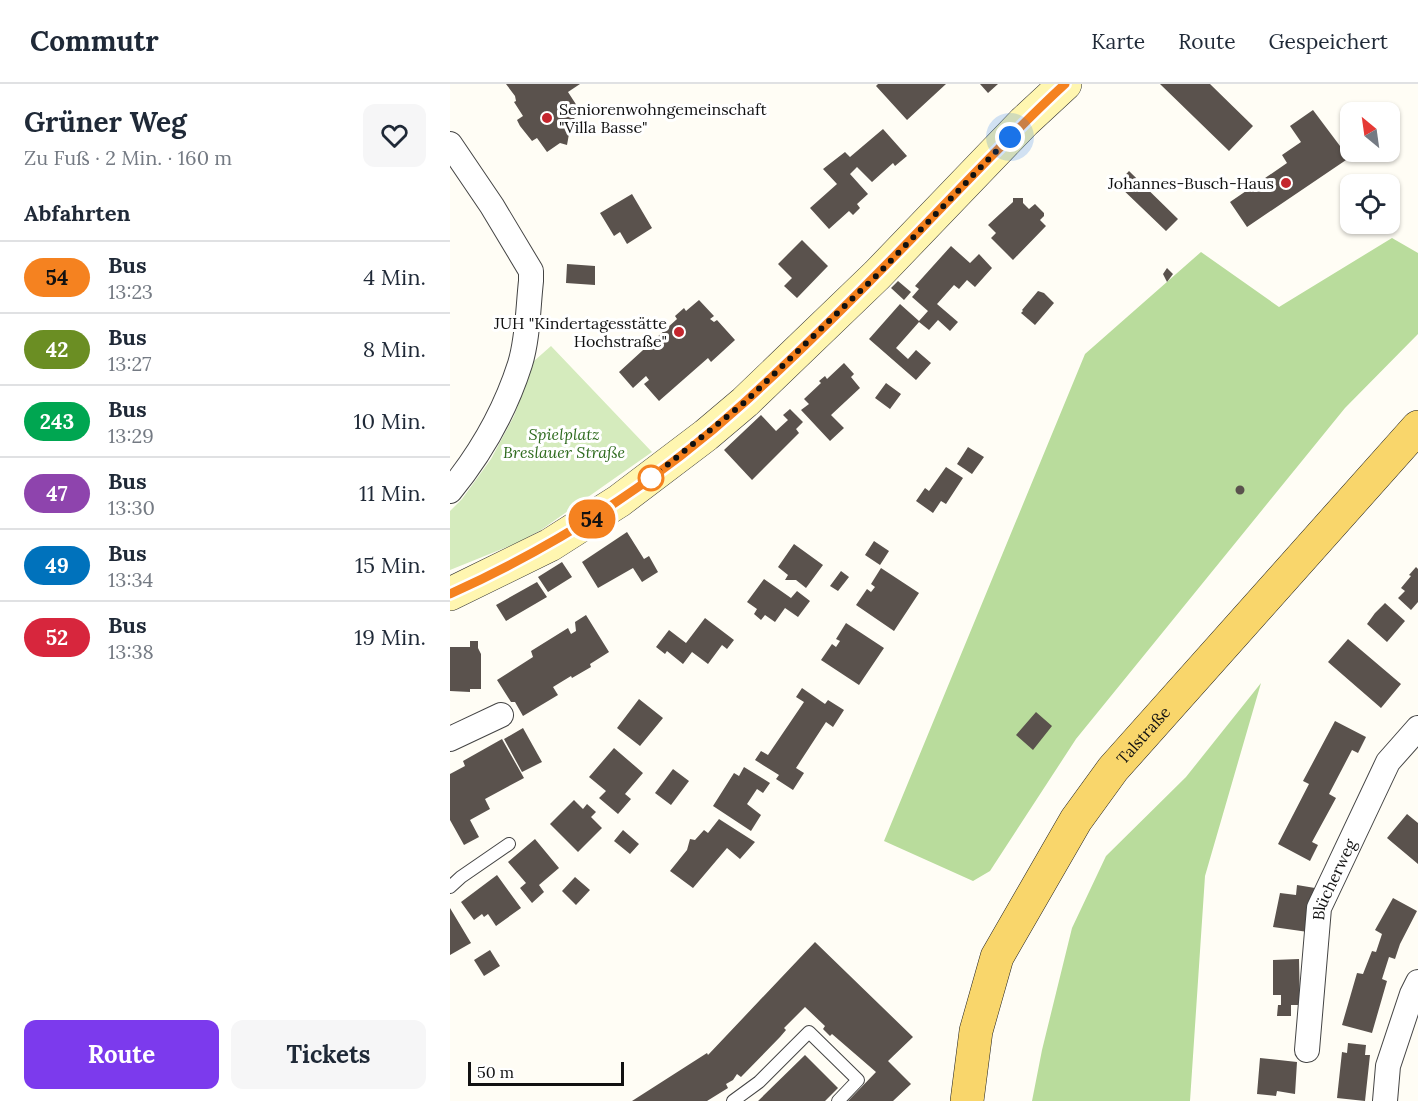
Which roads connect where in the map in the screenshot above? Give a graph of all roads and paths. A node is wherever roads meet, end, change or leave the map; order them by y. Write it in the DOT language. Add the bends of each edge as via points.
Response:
graph roads {
  1 [pos="1065,84"];
  2 [pos="450,144"];
  3 [pos="1418,427"];
  4 [pos="450,490"];
  5 [pos="450,594"];
  6 [pos="501,715"];
  7 [pos="1418,728"];
  8 [pos="450,739"];
  9 [pos="509,844"];
  10 [pos="450,887"];
  11 [pos="1418,982"];
  12 [pos="1307,1050"];
  13 [pos="733,1101"];
  14 [pos="838,1101"];
  15 [pos="967,1101"];
  16 [pos="1385,1101"];
  1 -- 5 [label="main road" via="877,275 706,435 619,501 550,545"];
  2 -- 4 [label="street" via="531,271 520,364 503,409 483,446"];
  3 -- 15 [label="main road, Talstraße" via="1113,769 1076,820 997,957 976,1031"];
  6 -- 8 [label="street"];
  7 -- 12 [label="street, Blücherweg" via="1388,762 1319,908"];
  9 -- 10 [label="lane"];
  11 -- 16 [label="street" via="1388,1066"];
  13 -- 14 [label="lane" via="759,1082 809,1032 858,1080"];
}
